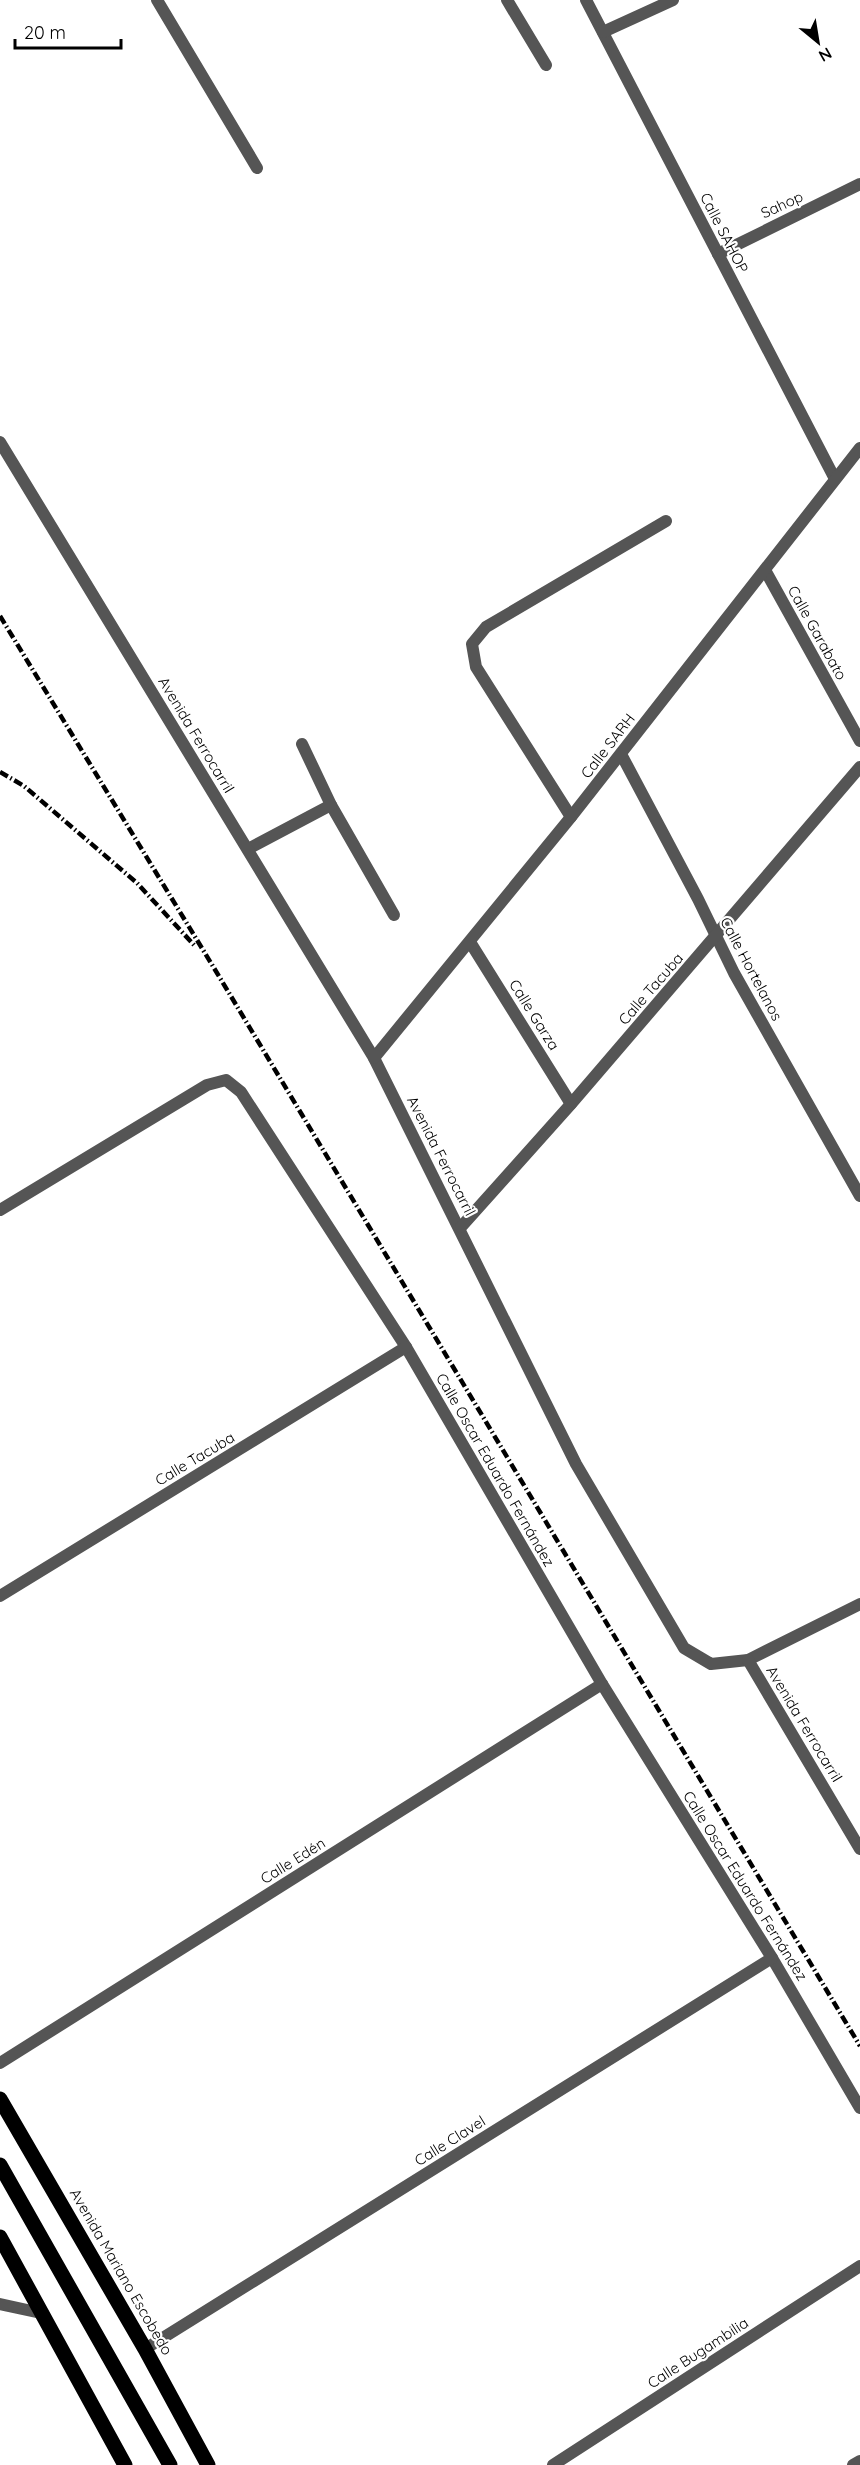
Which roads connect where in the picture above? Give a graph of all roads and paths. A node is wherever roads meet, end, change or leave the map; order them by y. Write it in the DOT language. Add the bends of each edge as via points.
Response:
graph roads {
  1 [pos="157,0"];
  2 [pos="507,0"];
  3 [pos="586,0"];
  4 [pos="673,0"];
  5 [pos="603,32"];
  6 [pos="546,65"];
  7 [pos="256,168"];
  8 [pos="860,184"];
  9 [pos="718,254"];
  10 [pos="0,442"];
  11 [pos="860,448"];
  12 [pos="835,479"];
  13 [pos="666,521"];
  14 [pos="765,570"];
  15 [pos="860,741"];
  16 [pos="302,744"];
  17 [pos="621,754"];
  18 [pos="860,767"];
  19 [pos="331,805"];
  20 [pos="571,817"];
  21 [pos="248,849"];
  22 [pos="394,915"];
  23 [pos="716,936"];
  24 [pos="470,942"];
  25 [pos="374,1058"];
  26 [pos="571,1104"];
  27 [pos="860,1196"];
  28 [pos="0,1210"];
  29 [pos="460,1227"];
  30 [pos="406,1347"];
  31 [pos="0,1596"];
  32 [pos="860,1604"];
  33 [pos="748,1660"];
  34 [pos="602,1684"];
  35 [pos="860,1849"];
  36 [pos="772,1958"];
  37 [pos="0,2063"];
  38 [pos="0,2099"];
  39 [pos="860,2108"];
  40 [pos="0,2165"];
  41 [pos="0,2236"];
  42 [pos="860,2266"];
  43 [pos="0,2304"];
  44 [pos="41,2313"];
  45 [pos="145,2349"];
  46 [pos="860,2461"];
  47 [pos="125,2465"];
  48 [pos="170,2465"];
  49 [pos="208,2465"];
  50 [pos="553,2465"];
  51 [pos="853,2465"];
  1 -- 7 [label="street"];
  2 -- 6 [label="street"];
  3 -- 5 [label="street, Calle SAHOP"];
  4 -- 5 [label="street"];
  5 -- 9 [label="street, Calle SAHOP"];
  8 -- 9 [label="street, Sahop"];
  9 -- 12 [label="street, Calle SAHOP"];
  10 -- 21 [label="street, Avenida Ferrocarril"];
  11 -- 12 [label="street, Calle SARH"];
  12 -- 14 [label="street, Calle SARH"];
  13 -- 20 [label="street" via="486,627 472,644 476,667"];
  14 -- 15 [label="street, Calle Garabato"];
  14 -- 17 [label="street, Calle SARH"];
  16 -- 19 [label="street"];
  17 -- 20 [label="street, Calle SARH"];
  17 -- 23 [label="street, Calle Hortelanos"];
  18 -- 23 [label="street, Calle Tacuba"];
  19 -- 21 [label="street"];
  19 -- 22 [label="street"];
  20 -- 24 [label="street, Calle SARH"];
  21 -- 25 [label="street, Avenida Ferrocarril"];
  23 -- 26 [label="street, Calle Tacuba"];
  23 -- 27 [label="street, Calle Hortelanos"];
  24 -- 25 [label="street, Calle SARH"];
  24 -- 26 [label="street, Calle Garza"];
  25 -- 29 [label="street, Avenida Ferrocarril"];
  26 -- 29 [label="street, Calle Tacuba"];
  28 -- 30 [label="street, Calle Oscar Eduardo Fernández" via="207,1085 226,1080 241,1092"];
  29 -- 33 [label="street, Avenida Ferrocarril" via="576,1464 684,1648 711,1664"];
  30 -- 31 [label="street, Calle Tacuba"];
  30 -- 34 [label="street, Calle Oscar Eduardo Fernández"];
  32 -- 33 [label="street"];
  33 -- 35 [label="street, Avenida Ferrocarril"];
  34 -- 36 [label="street, Calle Oscar Eduardo Fernández"];
  34 -- 37 [label="street, Calle Edén"];
  36 -- 39 [label="street, Calle Oscar Eduardo Fernández"];
  36 -- 45 [label="street, Calle Clavel"];
  38 -- 45 [label="main road, Avenida Mariano Escobedo"];
  40 -- 48 [label="main road"];
  41 -- 44 [label="main road"];
  42 -- 50 [label="street, Calle Bugambilia"];
  43 -- 44 [label="street"];
  44 -- 47 [label="main road"];
  45 -- 49 [label="main road, Avenida Mariano Escobedo"];
  46 -- 51 [label="street"];
}
